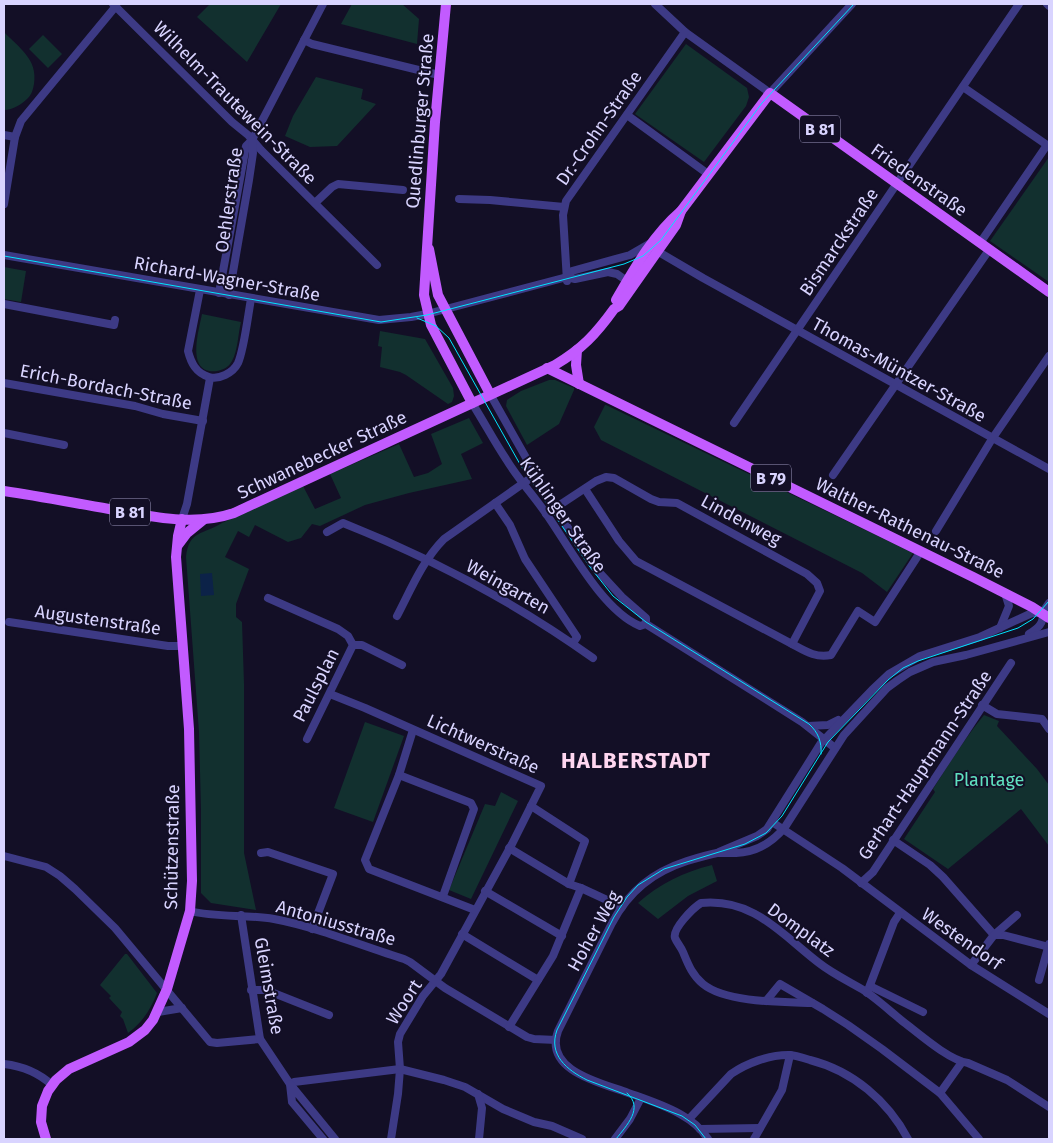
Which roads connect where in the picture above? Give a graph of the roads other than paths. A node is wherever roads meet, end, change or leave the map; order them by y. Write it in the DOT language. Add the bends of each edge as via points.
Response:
graph roads {
  1 [pos="323,4"];
  2 [pos="446,4"];
  3 [pos="655,4"];
  4 [pos="852,4"];
  5 [pos="1019,4"];
  6 [pos="114,5"];
  7 [pos="685,32"];
  8 [pos="304,40"];
  9 [pos="439,75"];
  10 [pos="963,87"];
  11 [pos="770,93"];
  12 [pos="627,116"];
  13 [pos="4,135"];
  14 [pos="15,137"];
  15 [pos="252,140"];
  16 [pos="1048,145"];
  17 [pos="708,174"];
  18 [pos="897,184"];
  19 [pos="403,190"];
  20 [pos="460,199"];
  21 [pos="315,203"];
  22 [pos="4,204"];
  23 [pos="564,207"];
  24 [pos="681,211"];
  25 [pos="656,238"];
  26 [pos="426,242"];
  27 [pos="980,243"];
  28 [pos="989,250"];
  29 [pos="657,251"];
  30 [pos="4,255"];
  31 [pos="377,265"];
  32 [pos="567,279"];
  33 [pos="630,283"];
  34 [pos="200,290"];
  35 [pos="1049,292"];
  36 [pos="219,293"];
  37 [pos="229,295"];
  38 [pos="251,298"];
  39 [pos="4,304"];
  40 [pos="444,309"];
  41 [pos="427,314"];
  42 [pos="115,320"];
  43 [pos="797,330"];
  44 [pos="577,350"];
  45 [pos="1049,356"];
  46 [pos="547,368"];
  47 [pos="210,378"];
  48 [pos="4,383"];
  49 [pos="579,384"];
  50 [pos="895,385"];
  51 [pos="490,394"];
  52 [pos="472,403"];
  53 [pos="203,420"];
  54 [pos="734,423"];
  55 [pos="4,434"];
  56 [pos="992,438"];
  57 [pos="64,445"];
  58 [pos="1049,469"];
  59 [pos="535,475"];
  60 [pos="833,475"];
  61 [pos="522,482"];
  62 [pos="585,489"];
  63 [pos="4,491"];
  64 [pos="495,503"];
  65 [pos="555,509"];
  66 [pos="546,514"];
  67 [pos="182,519"];
  68 [pos="203,520"];
  69 [pos="936,531"];
  70 [pos="327,532"];
  71 [pos="176,548"];
  72 [pos="921,551"];
  73 [pos="426,561"];
  74 [pos="1005,593"];
  75 [pos="268,598"];
  76 [pos="1049,603"];
  77 [pos="1045,615"];
  78 [pos="397,616"];
  79 [pos="9,622"];
  80 [pos="646,624"];
  81 [pos="1000,628"];
  82 [pos="1049,632"];
  83 [pos="1017,641"];
  84 [pos="573,643"];
  85 [pos="792,644"];
  86 [pos="182,646"];
  87 [pos="353,646"];
  88 [pos="593,658"];
  89 [pos="1011,663"];
  90 [pos="402,665"];
  91 [pos="330,694"];
  92 [pos="982,706"];
  93 [pos="846,716"];
  94 [pos="808,726"];
  95 [pos="1049,729"];
  96 [pos="413,730"];
  97 [pos="306,739"];
  98 [pos="824,739"];
  99 [pos="834,748"];
  100 [pos="399,774"];
  101 [pos="541,786"];
  102 [pos="532,806"];
  103 [pos="772,822"];
  104 [pos="782,830"];
  105 [pos="893,840"];
  106 [pos="510,848"];
  107 [pos="262,854"];
  108 [pos="715,854"];
  109 [pos="4,856"];
  110 [pos="861,883"];
  111 [pos="569,884"];
  112 [pos="581,888"];
  113 [pos="485,891"];
  114 [pos="443,896"];
  115 [pos="622,907"];
  116 [pos="475,910"];
  117 [pos="190,911"];
  118 [pos="900,913"];
  119 [pos="1017,914"];
  120 [pos="241,915"];
  121 [pos="312,929"];
  122 [pos="462,934"];
  123 [pos="994,935"];
  124 [pos="562,936"];
  125 [pos="1049,945"];
  126 [pos="971,965"];
  127 [pos="538,980"];
  128 [pos="1039,980"];
  129 [pos="436,981"];
  130 [pos="167,989"];
  131 [pos="251,990"];
  132 [pos="868,990"];
  133 [pos="766,1001"];
  134 [pos="812,1003"];
  135 [pos="182,1008"];
  136 [pos="158,1012"];
  137 [pos="923,1012"];
  138 [pos="1049,1014"];
  139 [pos="329,1015"];
  140 [pos="510,1027"];
  141 [pos="260,1039"];
  142 [pos="556,1040"];
  143 [pos="790,1055"];
  144 [pos="962,1062"];
  145 [pos="4,1064"];
  146 [pos="400,1069"];
  147 [pos="290,1084"];
  148 [pos="52,1085"];
  149 [pos="478,1094"];
  150 [pos="940,1094"];
  151 [pos="642,1098"];
  152 [pos="1049,1107"];
  153 [pos="689,1119"];
  154 [pos="700,1128"];
  155 [pos="760,1128"];
  156 [pos="46,1139"];
  157 [pos="323,1139"];
  158 [pos="335,1139"];
  159 [pos="391,1139"];
  160 [pos="479,1139"];
  161 [pos="582,1139"];
  162 [pos="614,1139"];
  163 [pos="708,1139"];
  164 [pos="754,1139"];
  165 [pos="908,1139"];
  166 [pos="979,1139"];
  1 -- 8 [label="street, Oehlerstraße"];
  2 -- 9 [label="main road, Quedlinburger Straße"];
  3 -- 7 [label="street"];
  4 -- 11 [label="street"];
  5 -- 10 [label="street, Bismarckstraße"];
  6 -- 14 [label="street" via="21,121"];
  6 -- 15 [label="street, Wilhelm-Trautewein-Straße"];
  7 -- 11 [label="street"];
  7 -- 12 [label="street, Dr.-Crohn-Straße"];
  8 -- 9 [label="street"];
  8 -- 15 [label="street, Oehlerstraße"];
  9 -- 26 [label="main road, Quedlinburger Straße"];
  10 -- 16 [label="street"];
  10 -- 18 [label="street, Bismarckstraße"];
  11 -- 17 [label="main road, B 81"];
  11 -- 18 [label="main road, Friedenstraße / B 81"];
  12 -- 17 [label="street"];
  12 -- 23 [label="street, Dr.-Crohn-Straße"];
  13 -- 14 [label="street"];
  14 -- 22 [label="street"];
  15 -- 21 [label="street, Wilhelm-Trautewein-Straße"];
  15 -- 36 [label="street, Oehlerstraße" via="246,146"];
  15 -- 37 [label="street, Oehlerstraße" via="249,180"];
  16 -- 27 [label="street"];
  17 -- 24 [label="main road, B 81"];
  18 -- 27 [label="main road, Friedenstraße / B 81"];
  18 -- 43 [label="street, Bismarckstraße"];
  19 -- 21 [label="street, Wilhelm-Trautewein-Straße" via="338,184"];
  20 -- 23 [label="street"];
  21 -- 31 [label="street, Wilhelm-Trautewein-Straße"];
  23 -- 32 [label="street, Dr.-Crohn-Straße"];
  24 -- 25 [label="main road, B 81"];
  24 -- 29 [label="main road, B 81" via="676,225"];
  25 -- 32 [label="street" via="632,254 572,271"];
  25 -- 33 [label="main road, B 81"];
  26 -- 40 [label="main road, Quedlinburger Straße"];
  26 -- 41 [label="main road, Quedlinburger Straße" via="423,289"];
  27 -- 28 [label="main road, Friedenstraße / B 81"];
  28 -- 35 [label="main road, Friedenstraße / B 81"];
  28 -- 50 [label="street"];
  29 -- 33 [label="main road, B 81"];
  29 -- 43 [label="street, Thomas-Müntzer-Straße"];
  30 -- 34 [label="street, Richard-Wagner-Straße"];
  32 -- 33 [label="street" via="608,272"];
  32 -- 40 [label="street, Richard-Wagner-Straße"];
  33 -- 44 [label="main road, B 81" via="596,334"];
  34 -- 36 [label="street, Richard-Wagner-Straße"];
  34 -- 47 [label="street" via="188,351 195,368"];
  36 -- 37 [label="street, Richard-Wagner-Straße"];
  37 -- 38 [label="street, Richard-Wagner-Straße"];
  38 -- 41 [label="street, Richard-Wagner-Straße" via="375,320"];
  38 -- 47 [label="street" via="238,363 229,374"];
  39 -- 42 [label="street" via="114,324"];
  40 -- 41 [label="street, Richard-Wagner-Straße"];
  40 -- 51 [label="main road, Quedlinburger Straße"];
  41 -- 52 [label="main road, Quedlinburger Straße"];
  43 -- 50 [label="street, Thomas-Müntzer-Straße"];
  43 -- 54 [label="street, Bismarckstraße"];
  44 -- 46 [label="main road, B 81"];
  44 -- 49 [label="main road"];
  45 -- 56 [label="street"];
  46 -- 49 [label="main road, Walther-Rathenau-Straße / B 79"];
  46 -- 51 [label="main road, B 81"];
  47 -- 53 [label="street"];
  48 -- 53 [label="street, Erich-Bordach-Straße"];
  49 -- 72 [label="main road, Walther-Rathenau-Straße / B 79"];
  50 -- 56 [label="street, Thomas-Müntzer-Straße"];
  50 -- 60 [label="street"];
  51 -- 52 [label="main road, B 81"];
  51 -- 59 [label="street, Kühlinger Straße"];
  52 -- 61 [label="street, Kühlinger Straße"];
  52 -- 68 [label="main road, Schwanebecker Straße / B 81" via="234,513"];
  53 -- 67 [label="street"];
  55 -- 57 [label="street"];
  56 -- 58 [label="street, Thomas-Müntzer-Straße"];
  56 -- 69 [label="street"];
  59 -- 61 [label="street"];
  59 -- 65 [label="street, Kühlinger Straße"];
  61 -- 64 [label="street"];
  61 -- 66 [label="street, Kühlinger Straße"];
  62 -- 65 [label="street, Lindenweg"];
  62 -- 85 [label="street" via="636,561"];
  62 -- 85 [label="street, Lindenweg" via="606,477 614,478 650,499 677,503 813,578 820,591"];
  63 -- 67 [label="main road, B 81"];
  64 -- 73 [label="street" via="444,539"];
  64 -- 84 [label="street, Weingarten" via="526,559 577,637"];
  65 -- 66 [label="street, Lindenweg"];
  65 -- 80 [label="street, Kühlinger Straße" via="598,571 646,618"];
  66 -- 80 [label="street, Kühlinger Straße" via="605,599 629,620 640,626"];
  67 -- 68 [label="main road, Schwanebecker Straße / B 81"];
  67 -- 71 [label="main road, Schützenstraße"];
  68 -- 71 [label="main road" via="183,537"];
  70 -- 73 [label="street, Weingarten" via="343,523"];
  71 -- 86 [label="main road, Schützenstraße"];
  72 -- 74 [label="main road, Walther-Rathenau-Straße / B 79"];
  72 -- 85 [label="street" via="875,622 858,611 831,655 813,655"];
  73 -- 78 [label="street"];
  73 -- 84 [label="street, Weingarten"];
  74 -- 77 [label="main road, Walther-Rathenau-Straße / B 79"];
  74 -- 81 [label="street" via="1009,606"];
  75 -- 87 [label="street, Paulsplan" via="338,629 348,636"];
  76 -- 77 [label="street"];
  77 -- 81 [label="street" via="1032,613"];
  77 -- 83 [label="street" via="1041,624"];
  79 -- 86 [label="street, Augustenstraße"];
  80 -- 94 [label="street, Kühlinger Straße"];
  81 -- 93 [label="street" via="903,664"];
  82 -- 83 [label="street, Hoher Weg"];
  83 -- 99 [label="street, Hoher Weg" via="933,662 910,672 887,688"];
  84 -- 88 [label="street, Weingarten"];
  86 -- 117 [label="main road, Schützenstraße" via="189,729"];
  87 -- 90 [label="street, Paulsplan" via="362,645"];
  87 -- 91 [label="street, Paulsplan"];
  89 -- 92 [label="street, Gerhart-Hauptmann-Straße"];
  91 -- 96 [label="street, Lichtwerstraße"];
  91 -- 97 [label="street, Paulsplan"];
  92 -- 95 [label="street" via="996,714 1038,718"];
  92 -- 105 [label="street, Gerhart-Hauptmann-Straße"];
  93 -- 94 [label="street" via="828,725"];
  93 -- 98 [label="street"];
  94 -- 98 [label="street, Kühlinger Straße"];
  96 -- 100 [label="street"];
  96 -- 101 [label="street, Lichtwerstraße"];
  98 -- 99 [label="street, Kühlinger Straße"];
  98 -- 103 [label="street"];
  99 -- 104 [label="street, Hoher Weg"];
  100 -- 114 [label="street" via="473,806"];
  100 -- 114 [label="street" via="365,860 369,869"];
  101 -- 102 [label="street, Woort"];
  102 -- 106 [label="street, Woort"];
  102 -- 111 [label="street" via="584,841"];
  103 -- 104 [label="street, Westendorf"];
  103 -- 108 [label="street" via="756,836"];
  104 -- 108 [label="street, Hoher Weg" via="756,850"];
  104 -- 110 [label="street, Westendorf"];
  105 -- 110 [label="street, Gerhart-Hauptmann-Straße" via="873,872"];
  105 -- 123 [label="street" via="930,865"];
  106 -- 111 [label="street"];
  106 -- 113 [label="street, Woort"];
  107 -- 121 [label="street" via="268,852 333,874"];
  108 -- 115 [label="street, Hoher Weg" via="678,864 654,875 634,891"];
  109 -- 130 [label="street" via="46,868 60,876 115,928"];
  110 -- 118 [label="street, Westendorf"];
  111 -- 112 [label="street"];
  112 -- 115 [label="street"];
  112 -- 124 [label="street"];
  113 -- 116 [label="street, Woort"];
  113 -- 124 [label="street"];
  114 -- 116 [label="street"];
  115 -- 142 [label="street, Hoher Weg"];
  116 -- 122 [label="street, Woort"];
  117 -- 120 [label="street, Antoniusstraße"];
  117 -- 130 [label="main road, Schützenstraße"];
  118 -- 126 [label="street, Westendorf"];
  118 -- 132 [label="street"];
  119 -- 123 [label="street"];
  120 -- 121 [label="street, Antoniusstraße"];
  120 -- 131 [label="street, Gleimstraße"];
  121 -- 129 [label="street, Antoniusstraße" via="404,959"];
  122 -- 127 [label="street"];
  122 -- 129 [label="street, Woort"];
  123 -- 125 [label="street"];
  123 -- 126 [label="street"];
  124 -- 127 [label="street"];
  125 -- 128 [label="street"];
  126 -- 138 [label="street, Westendorf"];
  127 -- 140 [label="street"];
  129 -- 140 [label="street, Antoniusstraße"];
  129 -- 146 [label="street, Woort" via="400,1034"];
  130 -- 135 [label="street"];
  130 -- 136 [label="main road, Schützenstraße"];
  131 -- 139 [label="street" via="266,990"];
  131 -- 141 [label="street, Gleimstraße"];
  132 -- 133 [label="street, Domplatz" via="821,964 770,922 742,907 718,901 701,903 675,930 675,938 690,970 710,989"];
  132 -- 137 [label="street, Domplatz"];
  132 -- 144 [label="street, Domplatz" via="935,1046"];
  133 -- 134 [label="street, Domplatz"];
  133 -- 134 [label="street" via="780,984"];
  134 -- 150 [label="street" via="882,1049"];
  135 -- 136 [label="street"];
  135 -- 141 [label="street" via="210,1042"];
  136 -- 148 [label="main road, Schützenstraße" via="133,1040 69,1069"];
  140 -- 142 [label="street, Antoniusstraße" via="533,1039"];
  141 -- 147 [label="street, Gleimstraße"];
  142 -- 151 [label="street, Hoher Weg" via="558,1054 569,1067 584,1077"];
  143 -- 153 [label="street" via="769,1058 731,1074"];
  143 -- 155 [label="street" via="782,1090"];
  143 -- 165 [label="street" via="827,1064 849,1075 889,1109"];
  144 -- 150 [label="street"];
  144 -- 152 [label="street, Domplatz" via="1007,1080"];
  145 -- 148 [label="street" via="34,1073"];
  146 -- 147 [label="street"];
  146 -- 149 [label="street" via="444,1080"];
  146 -- 159 [label="street, Woort"];
  147 -- 157 [label="street, Gleimstraße" via="292,1102"];
  147 -- 158 [label="street, Gleimstraße"];
  148 -- 156 [label="main road, Schützenstraße" via="45,1095 41,1112"];
  149 -- 160 [label="street" via="482,1108"];
  149 -- 161 [label="street" via="534,1122"];
  150 -- 166 [label="street"];
  151 -- 153 [label="street"];
  151 -- 162 [label="street"];
  153 -- 154 [label="street"];
  154 -- 155 [label="street"];
  154 -- 163 [label="street"];
  155 -- 164 [label="street"];
}
